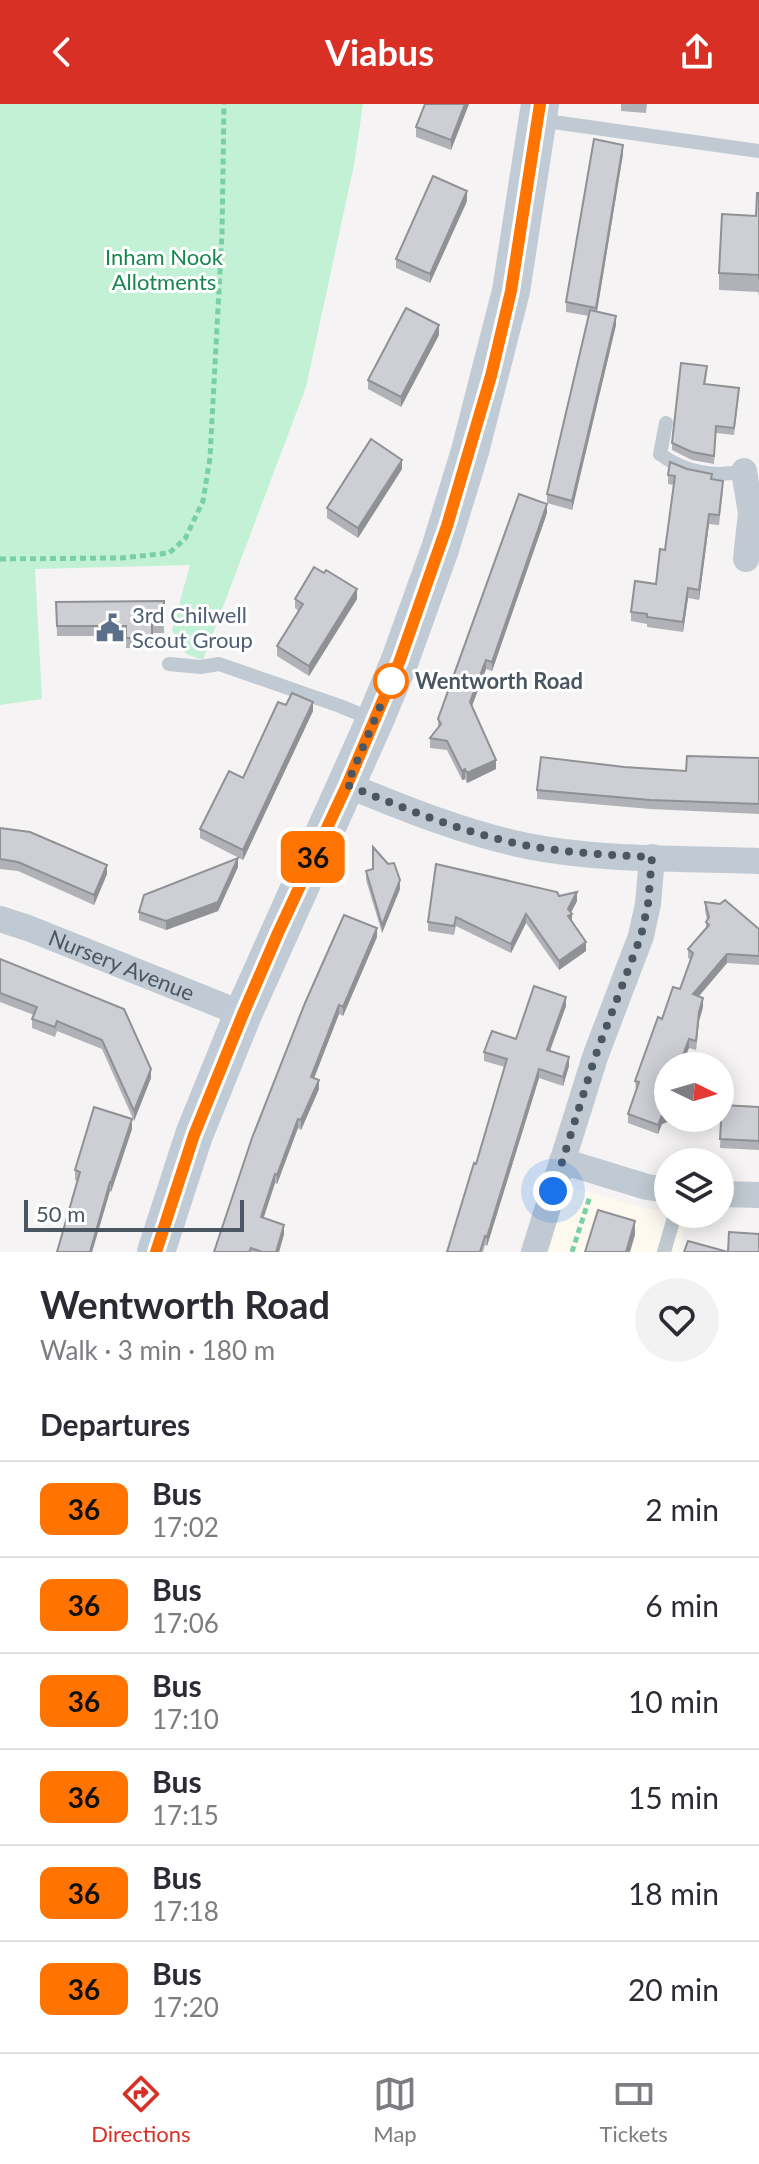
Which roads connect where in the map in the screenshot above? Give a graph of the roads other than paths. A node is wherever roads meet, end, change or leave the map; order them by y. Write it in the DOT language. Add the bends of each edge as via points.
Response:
graph roads {
  1 [pos="540,112"];
  2 [pos="759,151"];
  3 [pos="666,423"];
  4 [pos="744,471"];
  5 [pos="755,514"];
  6 [pos="746,559"];
  7 [pos="169,664"];
  8 [pos="375,720"];
  9 [pos="347,785"];
  10 [pos="652,857"];
  11 [pos="759,861"];
  12 [pos="0,919"];
  13 [pos="243,1014"];
  14 [pos="562,1161"];
  15 [pos="654,1188"];
  16 [pos="734,1194"];
  17 [pos="759,1195"];
  18 [pos="671,1228"];
  19 [pos="156,1252"];
  20 [pos="534,1252"];
  21 [pos="664,1252"];
  1 -- 2 [label="lane"];
  1 -- 8 [label="street" via="511,291 491,376 447,526"];
  3 -- 4 [label="lane" via="660,454 672,463 726,475"];
  4 -- 5 [label="street"];
  5 -- 6 [label="street"];
  7 -- 8 [label="lane" via="219,664"];
  8 -- 9 [label="street"];
  9 -- 10 [label="street" via="454,826 527,846"];
  9 -- 13 [label="street"];
  10 -- 11 [label="street"];
  10 -- 14 [label="street" via="641,936"];
  12 -- 13 [label="street, Nursery Avenue"];
  13 -- 19 [label="street" via="194,1135"];
  14 -- 15 [label="street"];
  14 -- 20 [label="street"];
  16 -- 17 [label="street"];
  18 -- 21 [label="lane"];
}
